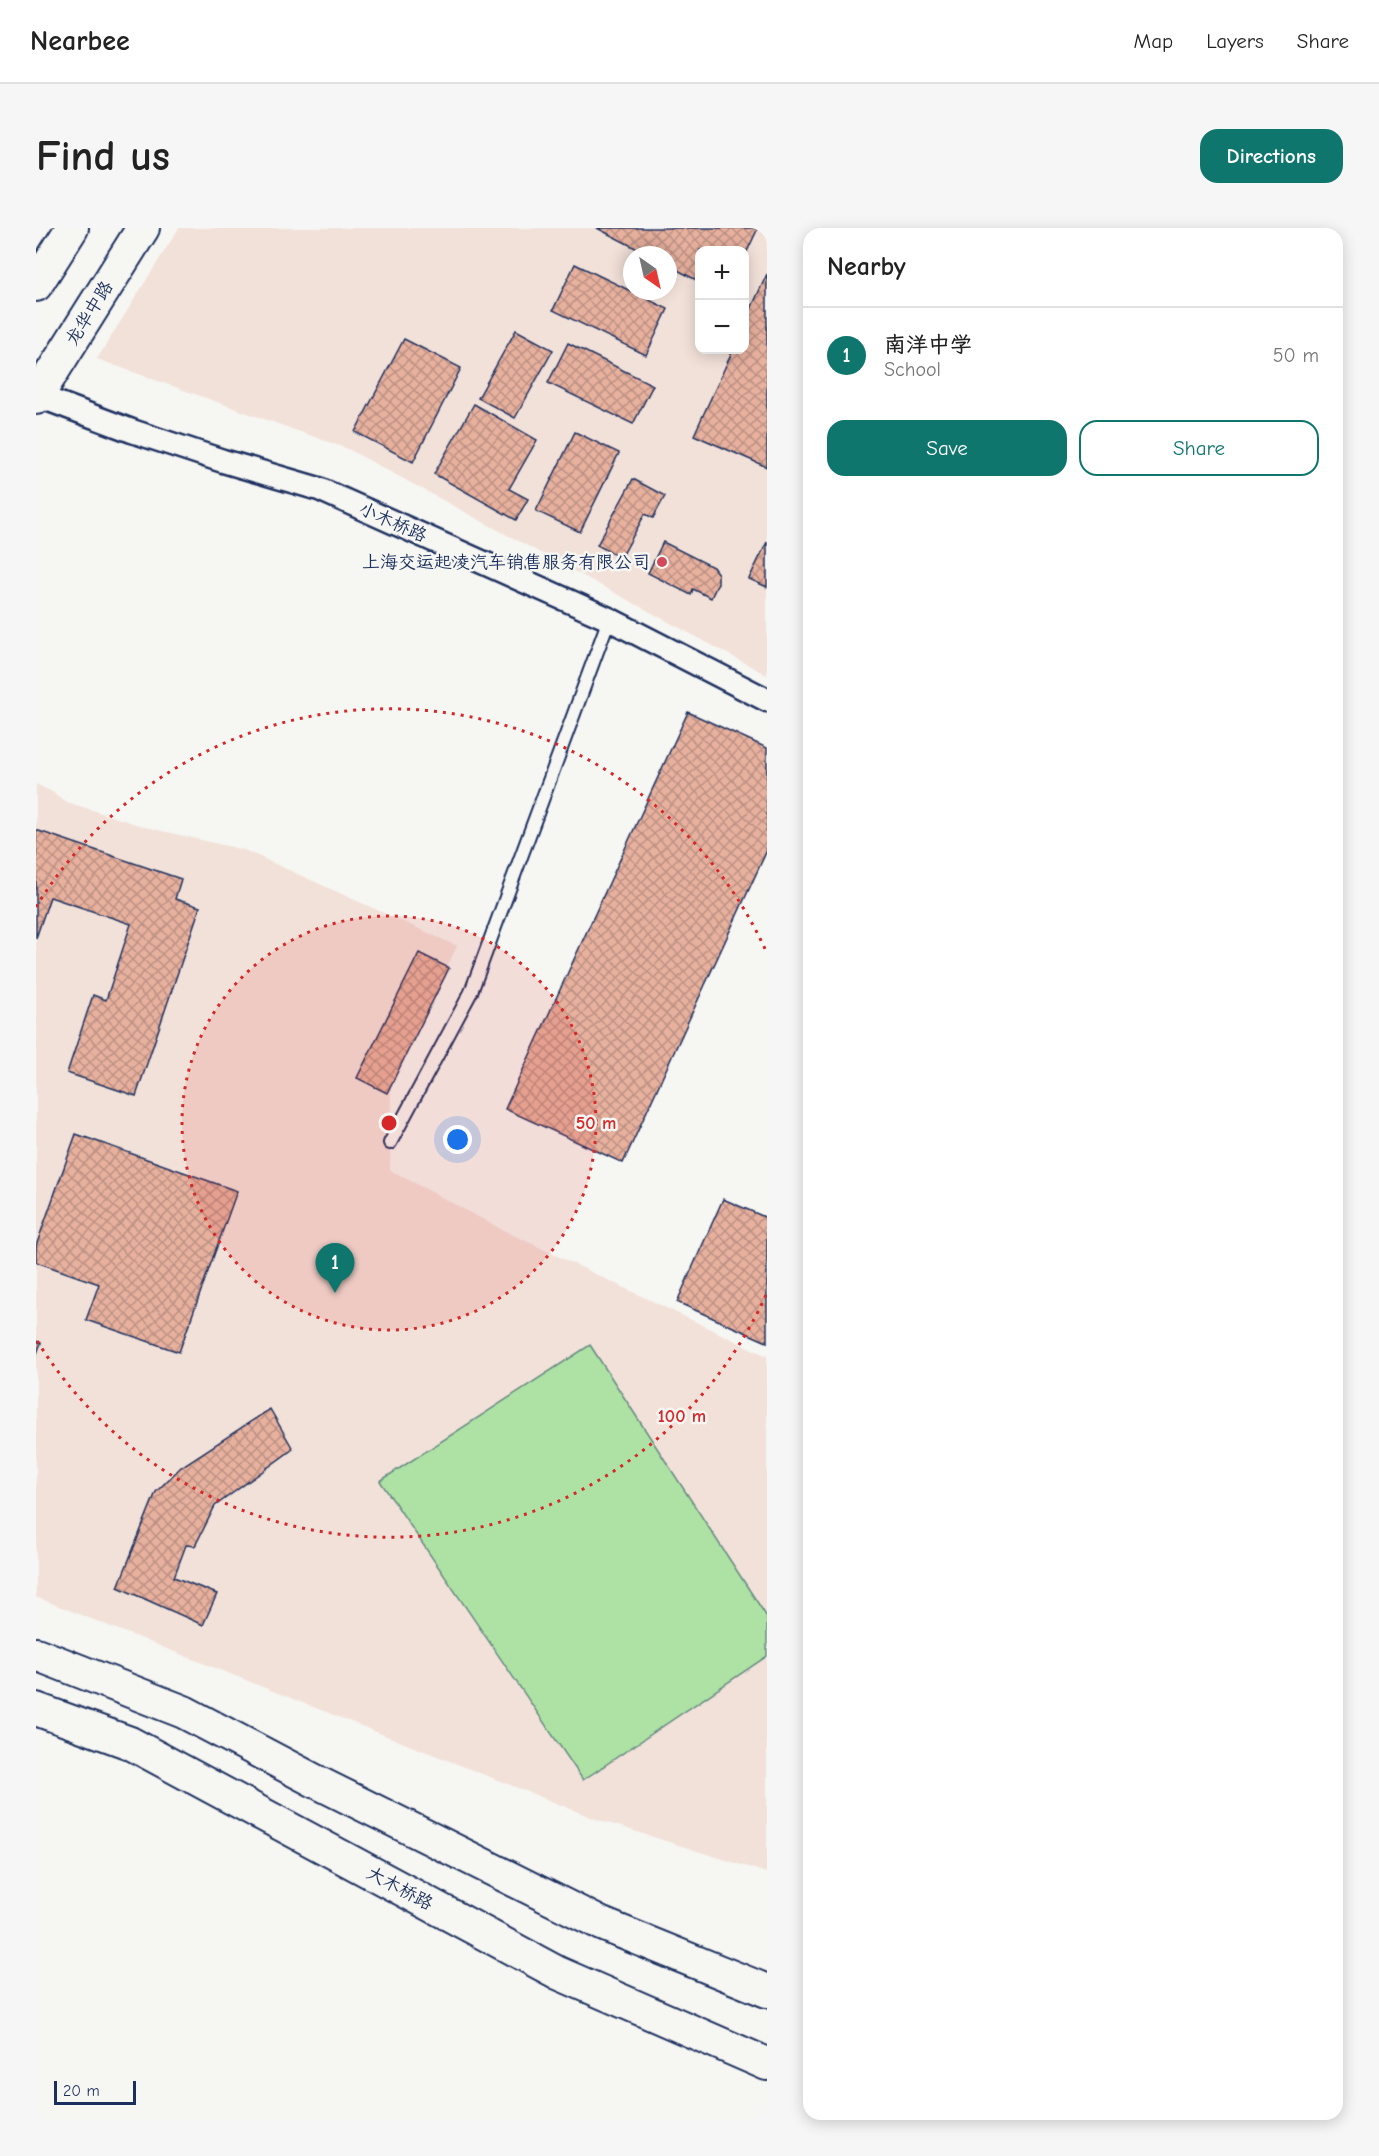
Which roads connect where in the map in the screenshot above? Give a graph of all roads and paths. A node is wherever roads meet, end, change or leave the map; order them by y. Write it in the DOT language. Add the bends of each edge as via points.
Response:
graph roads {
  1 [pos="72,228"];
  2 [pos="143,228"];
  3 [pos="36,285"];
  4 [pos="36,396"];
  5 [pos="609,619"];
  6 [pos="767,700"];
  7 [pos="390,1143"];
  8 [pos="36,1654"];
  9 [pos="36,1709"];
  10 [pos="767,1991"];
  11 [pos="767,2064"];
  1 -- 3 [label="street"];
  2 -- 4 [label="street, 龙华中路"];
  4 -- 5 [label="street, 小木桥路" via="132,431 319,489"];
  5 -- 6 [label="street, 小木桥路"];
  5 -- 7 [label="lane" via="471,992"];
  8 -- 10 [label="street" via="184,1712 602,1924"];
  9 -- 11 [label="street, 大木桥路" via="130,1743 558,1973"];
}
